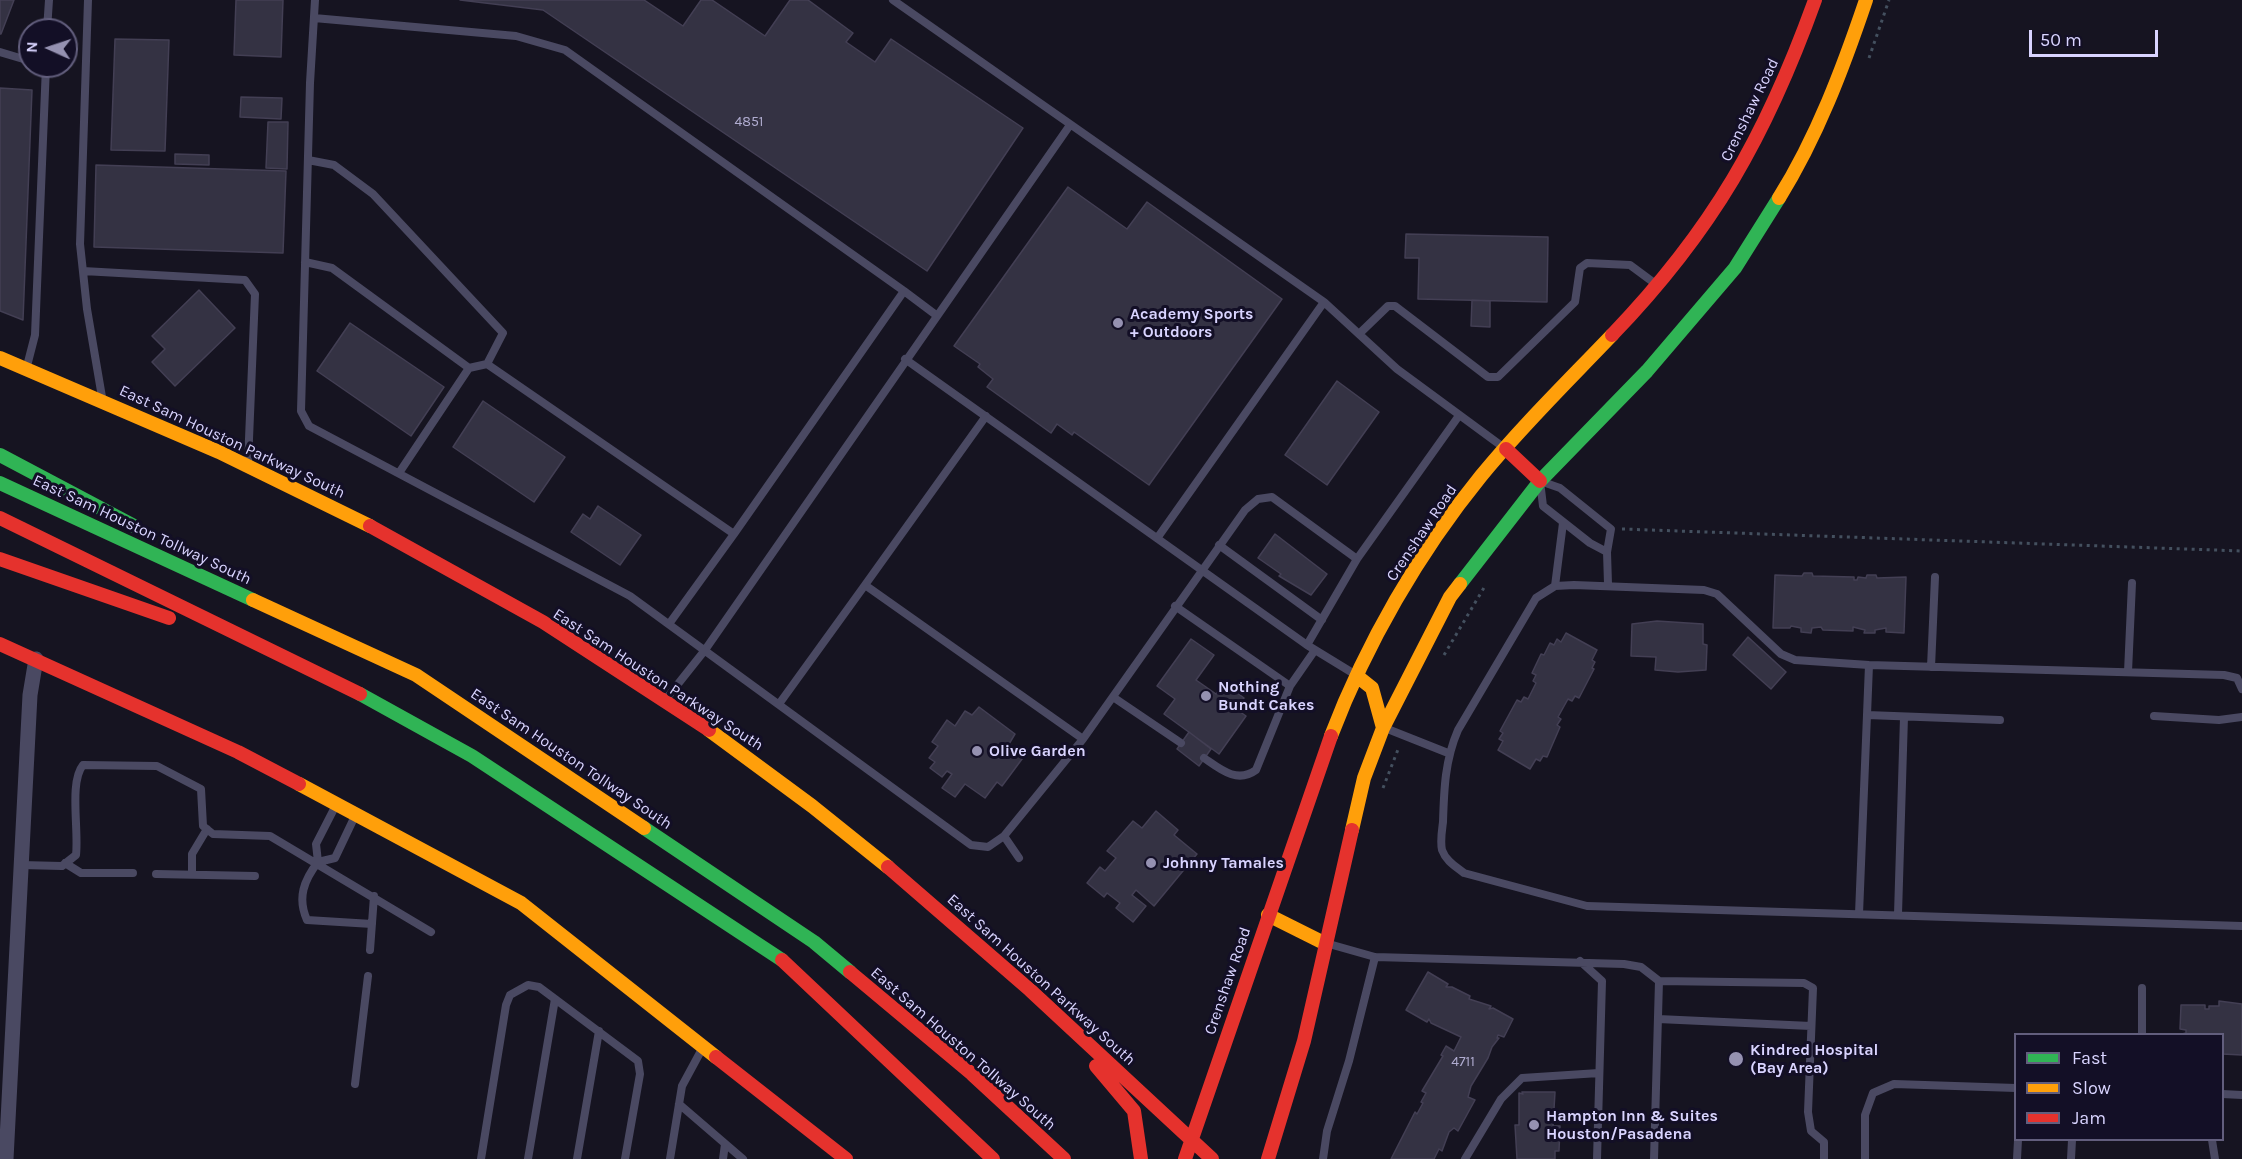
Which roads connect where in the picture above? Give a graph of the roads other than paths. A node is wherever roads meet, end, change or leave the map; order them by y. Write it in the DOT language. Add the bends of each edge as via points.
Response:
graph roads {
  1 [pos="49,0"];
  2 [pos="88,0"];
  3 [pos="315,0"];
  4 [pos="892,0"];
  5 [pos="1815,0"];
  6 [pos="1866,0"];
  7 [pos="48,18"];
  8 [pos="314,18"];
  9 [pos="0,52"];
  10 [pos="18,57"];
  11 [pos="46,78"];
  12 [pos="1070,125"];
  13 [pos="308,160"];
  14 [pos="305,262"];
  15 [pos="83,271"];
  16 [pos="1657,285"];
  17 [pos="904,291"];
  18 [pos="1324,302"];
  19 [pos="936,315"];
  20 [pos="1360,333"];
  21 [pos="0,357"];
  22 [pos="905,359"];
  23 [pos="487,364"];
  24 [pos="469,368"];
  25 [pos="27,369"];
  26 [pos="103,401"];
  27 [pos="986,416"];
  28 [pos="1458,417"];
  29 [pos="1506,449"];
  30 [pos="0,455"];
  31 [pos="248,464"];
  32 [pos="399,473"];
  33 [pos="1540,482"];
  34 [pos="0,483"];
  35 [pos="0,518"];
  36 [pos="1563,523"];
  37 [pos="146,532"];
  38 [pos="734,534"];
  39 [pos="1158,537"];
  40 [pos="1219,545"];
  41 [pos="177,549"];
  42 [pos="1607,552"];
  43 [pos="0,558"];
  44 [pos="1357,559"];
  45 [pos="1202,568"];
  46 [pos="1935,577"];
  47 [pos="2132,583"];
  48 [pos="1608,584"];
  49 [pos="865,585"];
  50 [pos="1555,586"];
  51 [pos="1175,606"];
  52 [pos="1322,620"];
  53 [pos="669,624"];
  54 [pos="0,644"];
  55 [pos="1311,648"];
  56 [pos="705,650"];
  57 [pos="36,659"];
  58 [pos="1869,665"];
  59 [pos="1932,667"];
  60 [pos="2128,672"];
  61 [pos="416,675"];
  62 [pos="1357,676"];
  63 [pos="1290,686"];
  64 [pos="2242,689"];
  65 [pos="355,691"];
  66 [pos="1113,697"];
  67 [pos="665,700"];
  68 [pos="779,704"];
  69 [pos="1867,715"];
  70 [pos="2154,716"];
  71 [pos="1904,717"];
  72 [pos="2242,717"];
  73 [pos="2000,720"];
  74 [pos="1383,728"];
  75 [pos="1083,739"];
  76 [pos="1181,743"];
  77 [pos="1448,753"];
  78 [pos="1204,758"];
  79 [pos="336,805"];
  80 [pos="356,815"];
  81 [pos="207,829"];
  82 [pos="1004,836"];
  83 [pos="1019,858"];
  84 [pos="318,862"];
  85 [pos="65,863"];
  86 [pos="21,865"];
  87 [pos="134,873"];
  88 [pos="156,874"];
  89 [pos="192,874"];
  90 [pos="255,876"];
  91 [pos="374,896"];
  92 [pos="1858,914"];
  93 [pos="1898,914"];
  94 [pos="1268,915"];
  95 [pos="372,924"];
  96 [pos="2242,926"];
  97 [pos="431,932"];
  98 [pos="1324,943"];
  99 [pos="370,950"];
  100 [pos="1375,957"];
  101 [pos="1580,961"];
  102 [pos="368,976"];
  103 [pos="1659,981"];
  104 [pos="2142,988"];
  105 [pos="555,999"];
  106 [pos="1043,1003"];
  107 [pos="1658,1019"];
  108 [pos="1811,1026"];
  109 [pos="599,1031"];
  110 [pos="2142,1033"];
  111 [pos="704,1047"];
  112 [pos="1599,1073"];
  113 [pos="355,1084"];
  114 [pos="2014,1088"];
  115 [pos="2224,1094"];
  116 [pos="2242,1095"];
  117 [pos="679,1104"];
  118 [pos="1191,1138"];
  119 [pos="2018,1141"];
  120 [pos="2072,1141"];
  121 [pos="2212,1141"];
  122 [pos="725,1144"];
  123 [pos="4,1156"];
  124 [pos="481,1159"];
  125 [pos="528,1159"];
  126 [pos="577,1159"];
  127 [pos="625,1159"];
  128 [pos="670,1159"];
  129 [pos="723,1159"];
  130 [pos="743,1159"];
  131 [pos="846,1159"];
  132 [pos="993,1159"];
  133 [pos="1064,1159"];
  134 [pos="1140,1159"];
  135 [pos="1185,1159"];
  136 [pos="1212,1159"];
  137 [pos="1268,1159"];
  138 [pos="1323,1159"];
  139 [pos="1465,1159"];
  140 [pos="1597,1159"];
  141 [pos="1654,1159"];
  142 [pos="1824,1159"];
  143 [pos="1864,1159"];
  144 [pos="2017,1159"];
  145 [pos="2071,1159"];
  146 [pos="2214,1159"];
  1 -- 7 [label="lane"];
  2 -- 15 [label="lane" via="80,244"];
  3 -- 8 [label="lane"];
  4 -- 12 [label="lane"];
  5 -- 16 [label="main road, Crenshaw Road" via="1798,51 1754,147 1696,239"];
  6 -- 33 [label="main road" via="1843,69 1796,171 1735,268 1647,371"];
  8 -- 13 [label="lane"];
  8 -- 17 [label="lane" via="516,36 565,50"];
  9 -- 10 [label="lane"];
  11 -- 25 [label="lane" via="35,335"];
  12 -- 18 [label="lane"];
  12 -- 19 [label="lane"];
  13 -- 14 [label="lane"];
  13 -- 23 [label="lane" via="333,165 373,194 496,326 502,333"];
  14 -- 24 [label="lane" via="332,268"];
  14 -- 32 [label="lane" via="302,411 309,426"];
  15 -- 26 [label="lane"];
  15 -- 31 [label="lane" via="245,280 255,294"];
  16 -- 20 [label="lane" via="1630,265 1587,263 1580,268 1575,302 1498,377 1488,377 1395,306 1388,306"];
  16 -- 29 [label="main road, Crenshaw Road"];
  17 -- 19 [label="lane"];
  17 -- 38 [label="lane"];
  18 -- 20 [label="lane"];
  18 -- 39 [label="lane"];
  19 -- 22 [label="lane"];
  20 -- 28 [label="lane" via="1396,369"];
  21 -- 25 [label="main road, East Sam Houston Parkway South"];
  22 -- 27 [label="lane"];
  22 -- 56 [label="lane"];
  23 -- 24 [label="lane"];
  23 -- 38 [label="lane"];
  24 -- 32 [label="lane"];
  25 -- 26 [label="main road, East Sam Houston Parkway South"];
  26 -- 31 [label="main road, East Sam Houston Parkway South"];
  27 -- 39 [label="lane"];
  27 -- 49 [label="lane"];
  28 -- 29 [label="lane"];
  28 -- 44 [label="lane"];
  29 -- 33 [label="main road"];
  29 -- 62 [label="main road, Crenshaw Road" via="1482,474 1442,529 1397,598"];
  30 -- 37 [label="main road"];
  31 -- 67 [label="main road, East Sam Houston Parkway South" via="436,561"];
  32 -- 53 [label="lane" via="630,596"];
  33 -- 36 [label="lane" via="1543,506"];
  33 -- 42 [label="lane" via="1560,488 1611,529"];
  33 -- 74 [label="main road" via="1450,597"];
  34 -- 61 [label="main road, East Sam Houston Tollway South"];
  35 -- 65 [label="main road"];
  36 -- 42 [label="lane"];
  36 -- 50 [label="lane"];
  38 -- 53 [label="lane"];
  39 -- 45 [label="lane"];
  40 -- 44 [label="lane" via="1245,510 1258,499 1272,497"];
  40 -- 45 [label="lane"];
  40 -- 52 [label="lane"];
  41 -- 61 [label="main road"];
  42 -- 48 [label="lane"];
  43 -- 65 [label="main road" via="135,605"];
  44 -- 52 [label="lane"];
  45 -- 51 [label="lane"];
  45 -- 55 [label="lane"];
  46 -- 59 [label="lane"];
  47 -- 60 [label="lane"];
  48 -- 50 [label="lane"];
  48 -- 58 [label="lane" via="1717,594 1782,654 1795,660"];
  49 -- 68 [label="lane"];
  49 -- 75 [label="lane"];
  50 -- 77 [label="lane" via="1536,598"];
  51 -- 63 [label="lane"];
  51 -- 66 [label="lane"];
  52 -- 55 [label="lane"];
  53 -- 56 [label="lane"];
  54 -- 57 [label="main road"];
  55 -- 62 [label="lane"];
  55 -- 63 [label="lane"];
  56 -- 67 [label="lane"];
  56 -- 68 [label="lane"];
  57 -- 79 [label="main road" via="238,752"];
  57 -- 86 [label="street" via="30,694"];
  58 -- 59 [label="lane"];
  58 -- 69 [label="lane"];
  59 -- 60 [label="lane"];
  60 -- 64 [label="lane" via="2224,675 2237,678"];
  61 -- 133 [label="main road, East Sam Houston Tollway South" via="814,942 972,1074"];
  62 -- 74 [label="main road" via="1372,688"];
  62 -- 94 [label="main road, Crenshaw Road" via="1332,733"];
  63 -- 78 [label="lane" via="1256,770 1249,775 1231,775"];
  65 -- 132 [label="main road" via="472,756 791,966"];
  66 -- 75 [label="lane"];
  66 -- 76 [label="lane"];
  67 -- 106 [label="main road, East Sam Houston Parkway South" via="847,833"];
  68 -- 82 [label="lane" via="971,845 988,847"];
  69 -- 71 [label="lane"];
  69 -- 92 [label="lane"];
  70 -- 72 [label="lane" via="2219,720"];
  71 -- 73 [label="lane"];
  71 -- 93 [label="lane"];
  74 -- 77 [label="lane"];
  74 -- 98 [label="main road" via="1364,778"];
  75 -- 82 [label="lane"];
  77 -- 92 [label="lane" via="1442,849 1448,862 1464,873 1587,906"];
  79 -- 80 [label="main road"];
  79 -- 84 [label="lane" via="316,844"];
  80 -- 84 [label="lane" via="335,858"];
  80 -- 111 [label="main road" via="521,903"];
  81 -- 84 [label="lane" via="213,834 270,836"];
  81 -- 85 [label="lane" via="203,826 201,789 156,766 83,765 76,782 75,855"];
  81 -- 89 [label="lane" via="192,854"];
  82 -- 83 [label="lane"];
  84 -- 91 [label="lane"];
  84 -- 95 [label="lane" via="305,879 302,907 307,920"];
  85 -- 86 [label="lane"];
  85 -- 87 [label="lane" via="81,873"];
  86 -- 123 [label="street"];
  88 -- 89 [label="lane"];
  89 -- 90 [label="lane"];
  91 -- 95 [label="lane"];
  91 -- 97 [label="lane"];
  92 -- 93 [label="lane"];
  93 -- 96 [label="lane"];
  94 -- 98 [label="main road"];
  94 -- 118 [label="main road, Crenshaw Road"];
  95 -- 99 [label="lane"];
  98 -- 100 [label="lane"];
  98 -- 137 [label="main road" via="1304,1041"];
  100 -- 101 [label="lane"];
  100 -- 138 [label="lane"];
  101 -- 103 [label="lane" via="1641,967"];
  101 -- 112 [label="lane" via="1602,981"];
  102 -- 113 [label="lane"];
  103 -- 107 [label="lane"];
  103 -- 108 [label="lane" via="1804,982 1813,988"];
  104 -- 110 [label="lane"];
  105 -- 109 [label="lane"];
  105 -- 124 [label="lane" via="528,985 510,995"];
  105 -- 125 [label="lane"];
  106 -- 118 [label="main road, East Sam Houston Parkway South"];
  106 -- 134 [label="main road" via="1134,1111"];
  107 -- 108 [label="lane"];
  107 -- 141 [label="lane"];
  108 -- 142 [label="lane" via="1808,1112 1811,1131 1824,1142"];
  109 -- 126 [label="lane"];
  109 -- 127 [label="lane" via="638,1061 640,1074"];
  111 -- 117 [label="lane" via="682,1086"];
  111 -- 131 [label="main road"];
  112 -- 139 [label="lane" via="1522,1078 1501,1099"];
  112 -- 140 [label="lane"];
  114 -- 143 [label="lane" via="1894,1084 1873,1093 1865,1115"];
  115 -- 116 [label="lane"];
  117 -- 122 [label="lane"];
  117 -- 128 [label="lane"];
  118 -- 135 [label="main road, Crenshaw Road"];
  118 -- 136 [label="main road, East Sam Houston Parkway South"];
  119 -- 144 [label="lane"];
  120 -- 145 [label="lane"];
  121 -- 146 [label="lane"];
  122 -- 129 [label="lane"];
  122 -- 130 [label="lane"];
}
